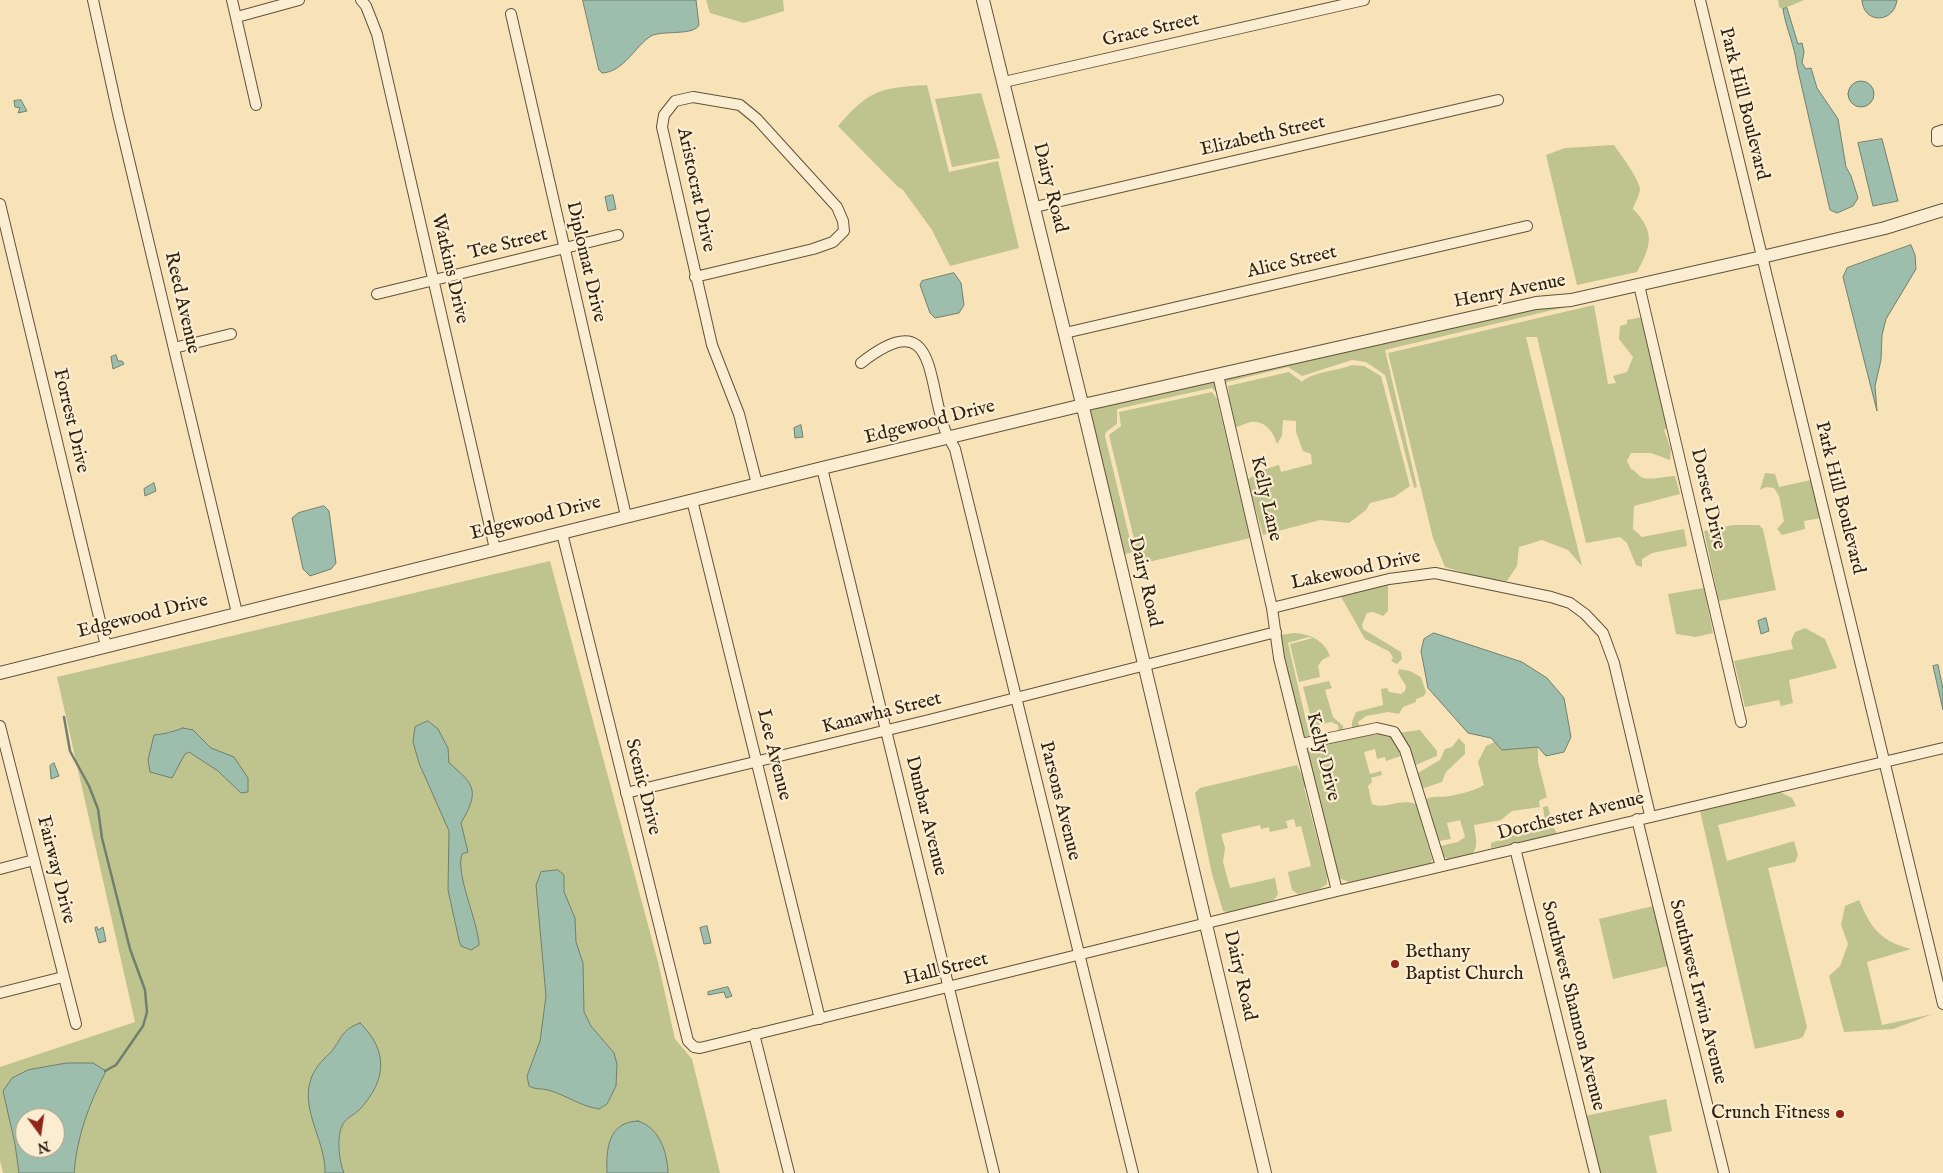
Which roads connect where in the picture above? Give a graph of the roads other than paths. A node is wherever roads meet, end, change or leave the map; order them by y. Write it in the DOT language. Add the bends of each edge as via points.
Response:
graph roads {
  1 [pos="93,0"];
  2 [pos="232,0"];
  3 [pos="299,0"];
  4 [pos="360,0"];
  5 [pos="983,0"];
  6 [pos="1364,0"];
  7 [pos="1700,0"];
  8 [pos="511,14"];
  9 [pos="237,17"];
  10 [pos="1004,82"];
  11 [pos="1498,100"];
  12 [pos="256,105"];
  13 [pos="1943,130"];
  14 [pos="1943,140"];
  15 [pos="0,204"];
  16 [pos="1035,207"];
  17 [pos="1943,210"];
  18 [pos="1527,226"];
  19 [pos="618,235"];
  20 [pos="564,248"];
  21 [pos="1762,257"];
  22 [pos="695,277"];
  23 [pos="434,281"];
  24 [pos="1639,285"];
  25 [pos="377,294"];
  26 [pos="1065,333"];
  27 [pos="232,334"];
  28 [pos="174,348"];
  29 [pos="861,363"];
  30 [pos="1218,375"];
  31 [pos="1083,405"];
  32 [pos="950,438"];
  33 [pos="822,468"];
  34 [pos="756,484"];
  35 [pos="692,500"];
  36 [pos="626,516"];
  37 [pos="562,533"];
  38 [pos="494,549"];
  39 [pos="1272,608"];
  40 [pos="237,613"];
  41 [pos="1276,632"];
  42 [pos="106,646"];
  43 [pos="1145,667"];
  44 [pos="0,673"];
  45 [pos="1016,699"];
  46 [pos="1741,722"];
  47 [pos="0,726"];
  48 [pos="886,731"];
  49 [pos="1301,744"];
  50 [pos="3,748"];
  51 [pos="1943,748"];
  52 [pos="756,762"];
  53 [pos="1884,762"];
  54 [pos="626,793"];
  55 [pos="1650,815"];
  56 [pos="1637,819"];
  57 [pos="1515,848"];
  58 [pos="34,860"];
  59 [pos="1441,866"];
  60 [pos="0,869"];
  61 [pos="1337,891"];
  62 [pos="1207,923"];
  63 [pos="1079,955"];
  64 [pos="63,977"];
  65 [pos="949,987"];
  66 [pos="0,993"];
  67 [pos="1943,1004"];
  68 [pos="820,1019"];
  69 [pos="76,1024"];
  70 [pos="754,1034"];
  71 [pos="694,1047"];
  72 [pos="789,1173"];
  73 [pos="994,1173"];
  74 [pos="1133,1173"];
  75 [pos="1265,1173"];
  76 [pos="1595,1173"];
  77 [pos="1724,1173"];
  1 -- 28 [label="street, Reed Avenue"];
  2 -- 9 [label="street"];
  3 -- 9 [label="street"];
  4 -- 23 [label="street, Watkins Drive" via="366,6 377,34"];
  5 -- 10 [label="street, Dairy Road"];
  6 -- 10 [label="street, Grace Street"];
  7 -- 21 [label="street, Park Hill Boulevard"];
  8 -- 20 [label="street, Diplomat Drive"];
  9 -- 12 [label="street"];
  10 -- 16 [label="street, Dairy Road"];
  11 -- 16 [label="street, Elizabeth Street"];
  13 -- 14 [label="street" via="1937,132 1937,141"];
  15 -- 42 [label="street, Forrest Drive"];
  16 -- 26 [label="street, Dairy Road"];
  17 -- 21 [label="street, Henry Avenue" via="1885,228"];
  18 -- 26 [label="street, Alice Street"];
  19 -- 20 [label="street, Tee Street"];
  20 -- 23 [label="street, Tee Street"];
  20 -- 36 [label="street, Diplomat Drive"];
  21 -- 24 [label="street, Henry Avenue"];
  21 -- 53 [label="street, Park Hill Boulevard"];
  22 -- 22 [label="street, Aristocrat Drive" via="813,249 833,242 844,230 837,207 757,119 740,105 693,96 675,101 664,115 662,127"];
  22 -- 34 [label="street, Aristocrat Drive" via="712,344 739,414"];
  23 -- 25 [label="street, Tee Street"];
  23 -- 38 [label="street, Watkins Drive"];
  24 -- 30 [label="street, Henry Avenue" via="1571,300 1536,303"];
  24 -- 46 [label="street, Dorset Drive"];
  26 -- 31 [label="street, Dairy Road"];
  27 -- 28 [label="street"];
  28 -- 40 [label="street, Reed Avenue"];
  29 -- 32 [label="street, Parsons Avenue" via="878,350 897,342 919,344 926,355 943,426"];
  30 -- 31 [label="street, Henry Avenue"];
  30 -- 39 [label="street, Kelly Lane"];
  31 -- 32 [label="street, Edgewood Drive"];
  31 -- 43 [label="street, Dairy Road"];
  32 -- 33 [label="street, Edgewood Drive"];
  32 -- 45 [label="street, Parsons Avenue"];
  33 -- 34 [label="street, Edgewood Drive"];
  33 -- 48 [label="street, Dunbar Avenue"];
  34 -- 35 [label="street, Edgewood Drive"];
  35 -- 36 [label="street, Edgewood Drive"];
  35 -- 52 [label="street, Lee Avenue"];
  36 -- 37 [label="street, Edgewood Drive"];
  37 -- 38 [label="street, Edgewood Drive"];
  37 -- 54 [label="street, Scenic Drive"];
  38 -- 40 [label="street, Edgewood Drive"];
  39 -- 41 [label="street, Kelly Lane"];
  39 -- 55 [label="street, Lakewood Drive" via="1389,578 1435,573 1551,597 1570,604 1586,614 1603,633 1614,663"];
  40 -- 42 [label="street, Edgewood Drive"];
  41 -- 43 [label="street, Kanawha Street"];
  41 -- 49 [label="street, Kelly Drive" via="1279,658"];
  42 -- 44 [label="street, Edgewood Drive"];
  43 -- 45 [label="street, Kanawha Street"];
  43 -- 62 [label="street, Dairy Road"];
  45 -- 48 [label="street, Kanawha Street"];
  45 -- 63 [label="street, Parsons Avenue"];
  47 -- 50 [label="street, Fairway Drive"];
  48 -- 52 [label="street, Kanawha Street"];
  48 -- 65 [label="street, Dunbar Avenue"];
  49 -- 59 [label="street" via="1377,728 1394,732 1405,750"];
  49 -- 61 [label="street, Kelly Drive"];
  50 -- 58 [label="street, Fairway Drive"];
  51 -- 53 [label="street, Dorchester Avenue"];
  52 -- 54 [label="street, Kanawha Street"];
  52 -- 68 [label="street, Lee Avenue"];
  53 -- 55 [label="street, Dorchester Avenue"];
  53 -- 67 [label="street, Park Hill Boulevard"];
  54 -- 71 [label="street, Scenic Drive" via="688,1041"];
  55 -- 56 [label="street, Dorchester Avenue"];
  56 -- 57 [label="street, Dorchester Avenue"];
  56 -- 77 [label="street, Southwest Irwin Avenue"];
  57 -- 59 [label="street, Dorchester Avenue"];
  57 -- 76 [label="street, Southwest Shannon Avenue"];
  58 -- 60 [label="street"];
  58 -- 64 [label="street, Fairway Drive"];
  59 -- 61 [label="street, Dorchester Avenue"];
  61 -- 62 [label="street, Dorchester Avenue"];
  62 -- 63 [label="street, Hall Street"];
  62 -- 75 [label="street, Dairy Road"];
  63 -- 65 [label="street, Hall Street"];
  63 -- 74 [label="street, Parsons Avenue"];
  64 -- 66 [label="street"];
  64 -- 69 [label="street, Fairway Drive"];
  65 -- 68 [label="street, Hall Street"];
  65 -- 73 [label="street, Dunbar Avenue"];
  68 -- 70 [label="street, Hall Street"];
  70 -- 71 [label="street, Hall Street"];
  70 -- 72 [label="street"];
}
